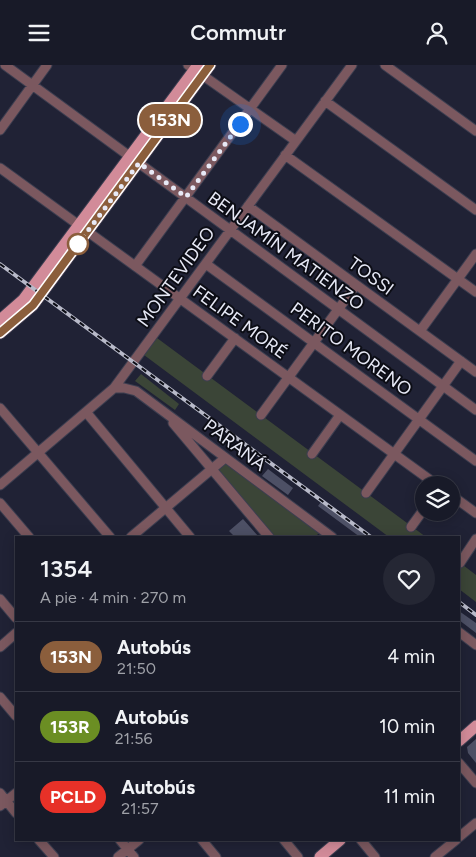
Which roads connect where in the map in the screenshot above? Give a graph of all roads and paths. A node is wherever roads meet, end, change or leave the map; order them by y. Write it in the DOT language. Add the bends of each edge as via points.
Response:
graph roads {
  1 [pos="5,65"];
  2 [pos="48,65"];
  3 [pos="210,65"];
  4 [pos="282,65"];
  5 [pos="352,65"];
  6 [pos="385,65"];
  7 [pos="196,69"];
  8 [pos="33,85"];
  9 [pos="325,101"];
  10 [pos="250,109"];
  11 [pos="0,130"];
  12 [pos="476,131"];
  13 [pos="296,141"];
  14 [pos="285,155"];
  15 [pos="135,160"];
  16 [pos="0,168"];
  17 [pos="186,197"];
  18 [pos="248,207"];
  19 [pos="476,210"];
  20 [pos="83,229"];
  21 [pos="230,230"];
  22 [pos="476,254"];
  23 [pos="206,264"];
  24 [pos="135,266"];
  25 [pos="458,279"];
  26 [pos="356,285"];
  27 [pos="476,292"];
  28 [pos="180,299"];
  29 [pos="338,309"];
  30 [pos="0,320"];
  31 [pos="420,331"];
  32 [pos="0,333"];
  33 [pos="235,338"];
  34 [pos="314,343"];
  35 [pos="462,361"];
  36 [pos="476,372"];
  37 [pos="207,376"];
  38 [pos="289,377"];
  39 [pos="444,386"];
  40 [pos="114,388"];
  41 [pos="0,408"];
  42 [pos="476,410"];
  43 [pos="163,412"];
  44 [pos="86,413"];
  45 [pos="261,415"];
  46 [pos="340,415"];
  47 [pos="419,420"];
  48 [pos="38,453"];
  49 [pos="312,453"];
  50 [pos="394,454"];
  51 [pos="225,458"];
  52 [pos="476,461"];
  53 [pos="212,469"];
  54 [pos="425,476"];
  55 [pos="0,485"];
  56 [pos="366,493"];
  57 [pos="460,501"];
  58 [pos="0,503"];
  59 [pos="166,508"];
  60 [pos="476,513"];
  61 [pos="415,521"];
  62 [pos="411,527"];
  63 [pos="28,536"];
  64 [pos="109,536"];
  65 [pos="132,536"];
  66 [pos="189,536"];
  67 [pos="268,536"];
  68 [pos="326,536"];
  69 [pos="476,539"];
  70 [pos="460,563"];
  71 [pos="0,599"];
  72 [pos="15,617"];
  73 [pos="460,633"];
  74 [pos="15,634"];
  75 [pos="476,645"];
  76 [pos="0,647"];
  77 [pos="0,697"];
  78 [pos="15,715"];
  79 [pos="476,726"];
  80 [pos="460,740"];
  81 [pos="460,764"];
  82 [pos="476,783"];
  83 [pos="0,793"];
  84 [pos="15,794"];
  85 [pos="3,804"];
  86 [pos="15,812"];
  87 [pos="476,823"];
  88 [pos="460,836"];
  89 [pos="40,841"];
  90 [pos="121,841"];
  91 [pos="138,841"];
  92 [pos="203,841"];
  93 [pos="285,841"];
  94 [pos="339,841"];
  95 [pos="362,841"];
  96 [pos="455,841"];
  97 [pos="128,849"];
  98 [pos="54,857"];
  99 [pos="118,857"];
  100 [pos="134,857"];
  101 [pos="216,857"];
  102 [pos="298,857"];
  103 [pos="320,857"];
  104 [pos="376,857"];
  105 [pos="435,857"];
  1 -- 8 [label="street, BENJAMÍN MATIENZO"];
  2 -- 8 [label="street"];
  3 -- 7 [label="main road"];
  4 -- 10 [label="street"];
  5 -- 9 [label="street, MONTEVIDEO"];
  6 -- 12 [label="street"];
  7 -- 10 [label="street"];
  7 -- 15 [label="main road"];
  8 -- 11 [label="street"];
  8 -- 15 [label="street, BENJAMÍN MATIENZO"];
  9 -- 13 [label="street, MONTEVIDEO"];
  9 -- 19 [label="street"];
  10 -- 13 [label="street"];
  10 -- 17 [label="street"];
  13 -- 14 [label="street, MONTEVIDEO"];
  14 -- 18 [label="street, MONTEVIDEO"];
  14 -- 25 [label="street"];
  15 -- 17 [label="street, BENJAMÍN MATIENZO"];
  15 -- 20 [label="main road"];
  16 -- 20 [label="street, FELIPE MORÉ"];
  17 -- 21 [label="street, BENJAMÍN MATIENZO"];
  17 -- 24 [label="street"];
  18 -- 21 [label="street, MONTEVIDEO"];
  18 -- 26 [label="street, TOSSI"];
  20 -- 24 [label="street, FELIPE MORÉ"];
  20 -- 30 [label="main road" via="23,300"];
  20 -- 32 [label="main road" via="33,305"];
  21 -- 23 [label="street, MONTEVIDEO"];
  21 -- 29 [label="street, BENJAMÍN MATIENZO"];
  22 -- 25 [label="street"];
  23 -- 28 [label="street, MONTEVIDEO"];
  23 -- 34 [label="street, PERITO MORENO"];
  24 -- 28 [label="street, FELIPE MORÉ"];
  25 -- 27 [label="street"];
  25 -- 31 [label="street"];
  26 -- 29 [label="street"];
  26 -- 31 [label="street, TOSSI"];
  28 -- 33 [label="street, FELIPE MORÉ"];
  28 -- 40 [label="street, MONTEVIDEO"];
  29 -- 34 [label="street"];
  29 -- 39 [label="street, BENJAMÍN MATIENZO"];
  31 -- 35 [label="street, TOSSI"];
  33 -- 37 [label="street"];
  33 -- 38 [label="street, FELIPE MORÉ"];
  34 -- 38 [label="street"];
  34 -- 47 [label="street, PERITO MORENO"];
  35 -- 36 [label="street, TOSSI"];
  35 -- 39 [label="street"];
  38 -- 45 [label="street"];
  38 -- 46 [label="street, FELIPE MORÉ"];
  39 -- 42 [label="street, BENJAMÍN MATIENZO"];
  39 -- 47 [label="street"];
  40 -- 43 [label="street, PARANÁ" via="136,391"];
  40 -- 44 [label="street, MONTEVIDEO"];
  41 -- 48 [label="street"];
  43 -- 51 [label="street, PARANÁ"];
  43 -- 53 [label="street"];
  44 -- 48 [label="street, MONTEVIDEO"];
  44 -- 59 [label="street"];
  46 -- 49 [label="street"];
  46 -- 50 [label="street, FELIPE MORÉ"];
  47 -- 50 [label="street"];
  47 -- 52 [label="street, PERITO MORENO"];
  48 -- 55 [label="street, MONTEVIDEO"];
  48 -- 64 [label="street"];
  50 -- 54 [label="street, FELIPE MORÉ"];
  50 -- 56 [label="street"];
  51 -- 53 [label="street"];
  51 -- 68 [label="street, PARANÁ"];
  53 -- 59 [label="street"];
  53 -- 67 [label="street"];
  57 -- 60 [label="street"];
  58 -- 63 [label="street"];
  59 -- 65 [label="street"];
  59 -- 66 [label="street"];
  61 -- 62 [label="street"];
  69 -- 70 [label="street"];
  71 -- 72 [label="street"];
  73 -- 75 [label="street"];
  74 -- 76 [label="street"];
  77 -- 78 [label="street"];
  79 -- 80 [label="main road"];
  81 -- 82 [label="street"];
  83 -- 85 [label="street"];
  84 -- 85 [label="street"];
  85 -- 86 [label="street"];
  87 -- 88 [label="street"];
  89 -- 98 [label="street"];
  90 -- 97 [label="street"];
  91 -- 97 [label="street"];
  92 -- 101 [label="street"];
  93 -- 102 [label="street"];
  94 -- 103 [label="main road"];
  95 -- 104 [label="street"];
  96 -- 105 [label="street"];
  97 -- 99 [label="street"];
  97 -- 100 [label="street"];
}
